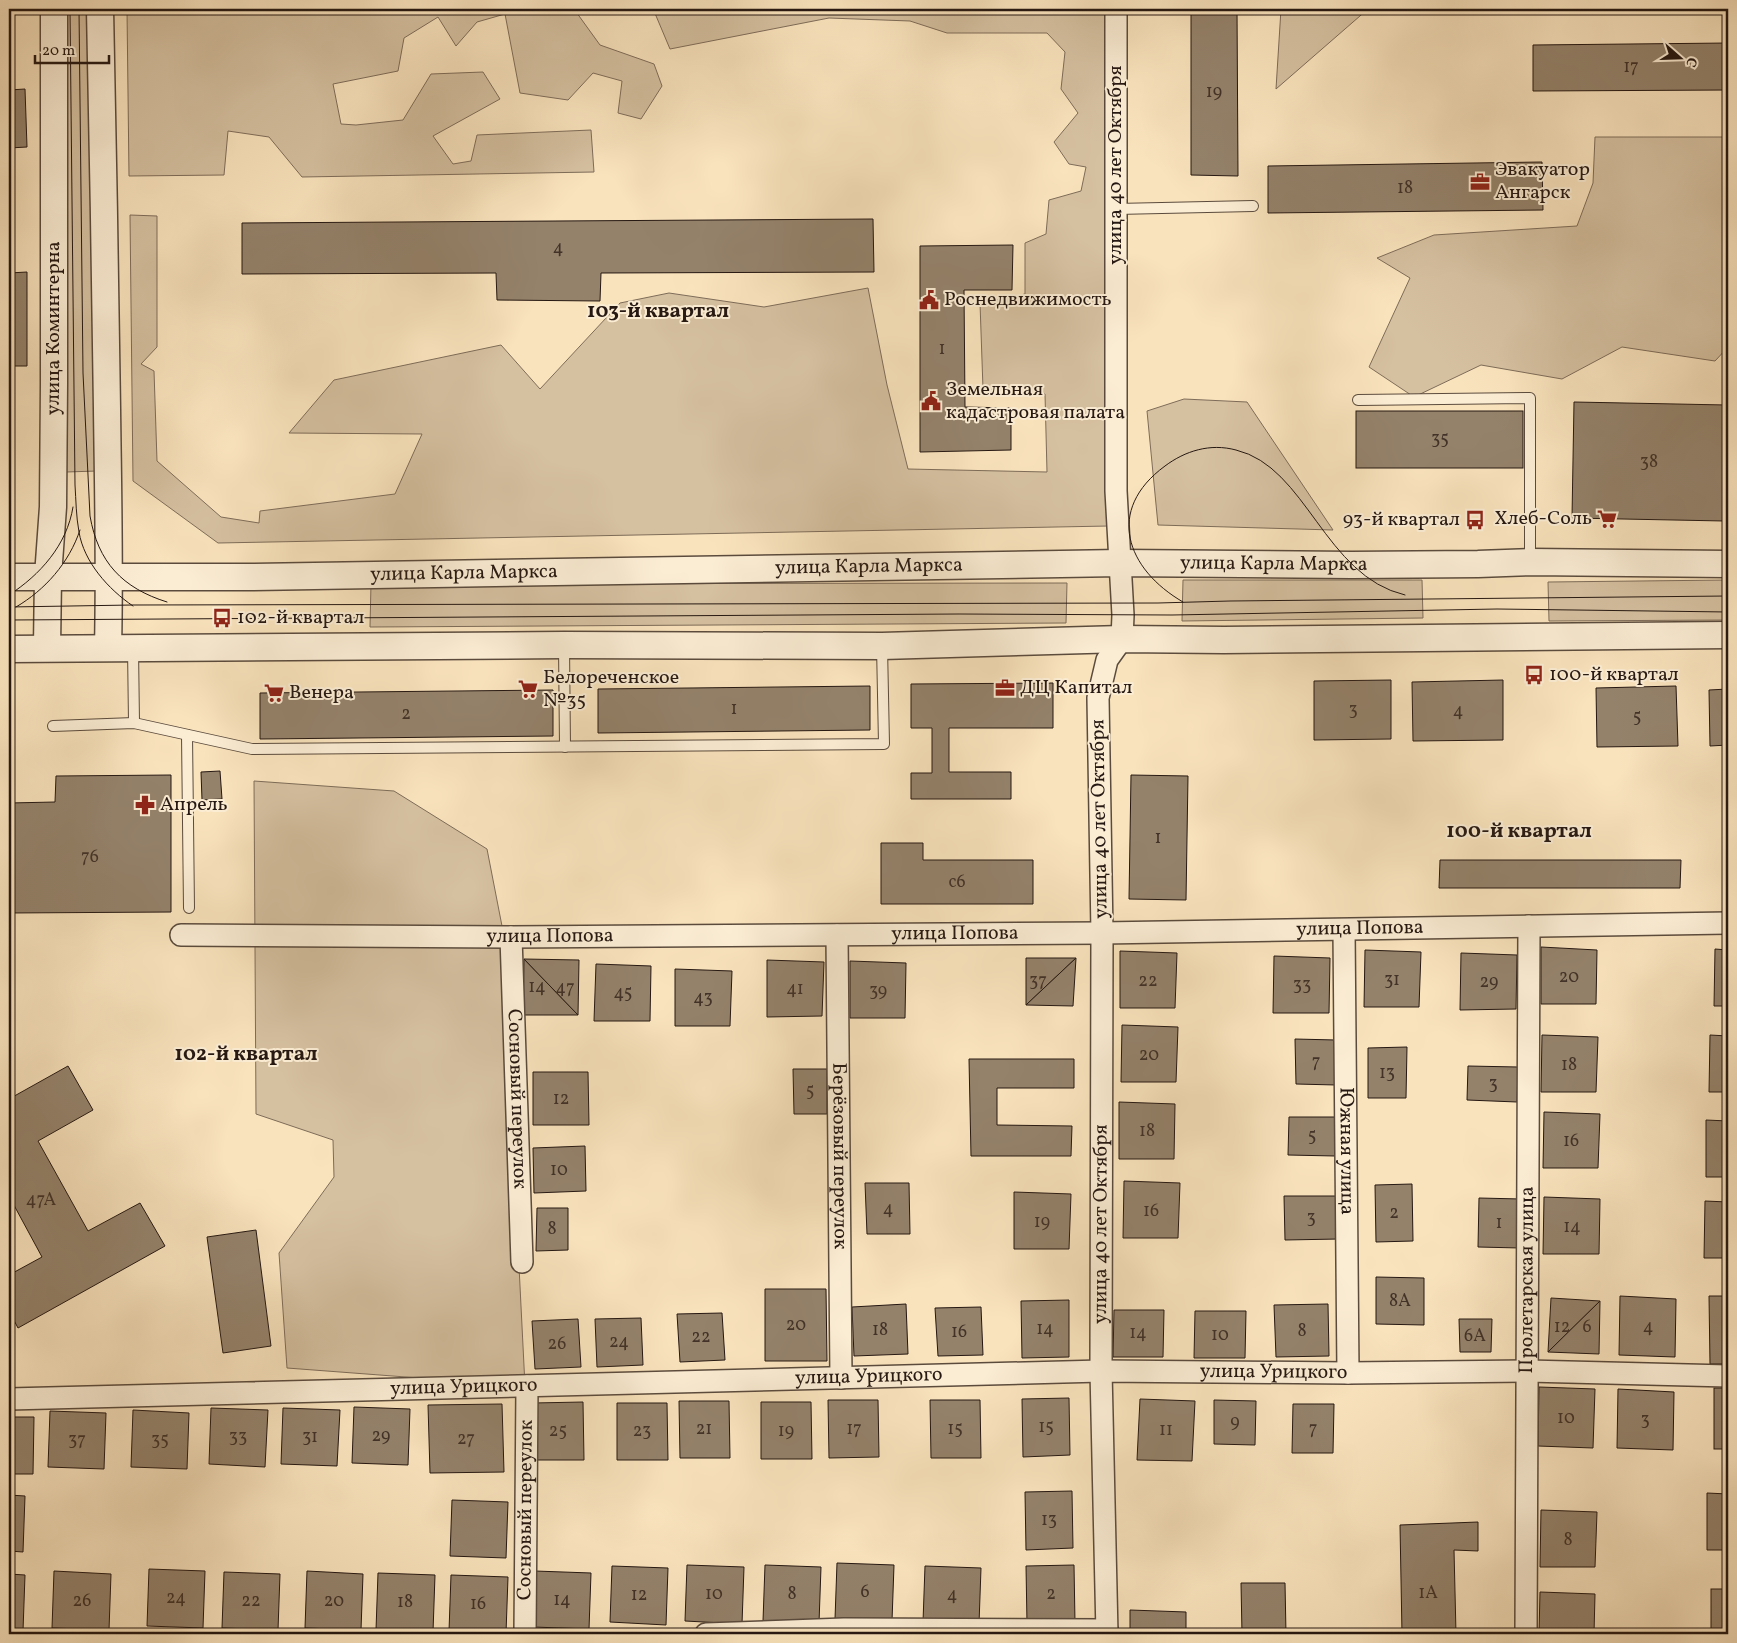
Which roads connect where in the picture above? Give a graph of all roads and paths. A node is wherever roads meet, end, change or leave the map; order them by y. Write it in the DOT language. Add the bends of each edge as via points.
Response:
graph roads {
  1 [pos="54,9"];
  2 [pos="100,9"];
  3 [pos="1116,9"];
  4 [pos="1253,206"];
  5 [pos="1116,209"];
  6 [pos="1358,400"];
  7 [pos="1530,562"];
  8 [pos="1120,563"];
  9 [pos="1728,564"];
  10 [pos="48,576"];
  11 [pos="110,576"];
  12 [pos="9,577"];
  13 [pos="1728,635"];
  14 [pos="1122,639"];
  15 [pos="564,645"];
  16 [pos="882,646"];
  17 [pos="48,647"];
  18 [pos="108,647"];
  19 [pos="133,647"];
  20 [pos="9,649"];
  21 [pos="134,723"];
  22 [pos="53,726"];
  23 [pos="186,735"];
  24 [pos="565,747"];
  25 [pos="189,908"];
  26 [pos="1728,923"];
  27 [pos="1529,926"];
  28 [pos="1344,930"];
  29 [pos="1102,933"];
  30 [pos="180,935"];
  31 [pos="836,935"];
  32 [pos="511,937"];
  33 [pos="522,1262"];
  34 [pos="1100,1371"];
  35 [pos="1528,1371"];
  36 [pos="1348,1373"];
  37 [pos="1728,1376"];
  38 [pos="841,1378"];
  39 [pos="527,1386"];
  40 [pos="9,1399"];
  41 [pos="1107,1632"];
  42 [pos="525,1634"];
  43 [pos="706,1634"];
  44 [pos="1526,1634"];
  1 -- 10 [label="street, улица Коминтерна" via="53,469"];
  2 -- 11 [label="street"];
  3 -- 5 [label="street, улица 40 лет Октября"];
  4 -- 5 [label="lane"];
  5 -- 8 [label="street, улица 40 лет Октября" via="1116,491"];
  6 -- 7 [label="lane" via="1530,398"];
  7 -- 8 [label="street, улица Карла Маркса" via="1362,565"];
  7 -- 9 [label="street, улица Карла Маркса"];
  8 -- 11 [label="street, улица Карла Маркса"];
  8 -- 14 [label="street, улица 40 лет Октября"];
  10 -- 11 [label="street, улица Карла Маркса"];
  10 -- 12 [label="street, улица Карла Маркса"];
  10 -- 17 [label="street, улица Коминтерна"];
  11 -- 18 [label="street"];
  13 -- 14 [label="street"];
  14 -- 16 [label="street"];
  14 -- 29 [label="street, улица 40 лет Октября" via="1107,660 1098,698"];
  15 -- 16 [label="street"];
  15 -- 19 [label="street"];
  15 -- 24 [label="lane"];
  16 -- 24 [label="lane" via="884,744"];
  17 -- 18 [label="street"];
  17 -- 20 [label="street"];
  18 -- 19 [label="street"];
  19 -- 21 [label="lane"];
  21 -- 22 [label="lane"];
  21 -- 23 [label="lane"];
  23 -- 24 [label="lane" via="252,749"];
  23 -- 25 [label="lane"];
  26 -- 27 [label="street, улица Попова"];
  27 -- 28 [label="street, улица Попова"];
  27 -- 35 [label="street, Пролетарская улица"];
  28 -- 29 [label="street, улица Попова"];
  28 -- 36 [label="street, Южная улица"];
  29 -- 31 [label="street, улица Попова"];
  29 -- 34 [label="street, улица 40 лет Октября"];
  30 -- 32 [label="street, улица Попова"];
  31 -- 32 [label="street, улица Попова"];
  31 -- 38 [label="street, Берёзовый переулок"];
  32 -- 33 [label="street, Сосновый переулок"];
  34 -- 36 [label="street, улица Урицкого"];
  34 -- 38 [label="street, улица Урицкого"];
  34 -- 41 [label="street, улица 40 лет Октября"];
  35 -- 36 [label="street, улица Урицкого"];
  35 -- 37 [label="street, улица Урицкого"];
  35 -- 44 [label="street, Пролетарская улица"];
  38 -- 39 [label="street, улица Урицкого"];
  39 -- 40 [label="street, улица Урицкого"];
  39 -- 42 [label="street, Сосновый переулок"];
  41 -- 43 [label="street" via="844,1630"];
}
